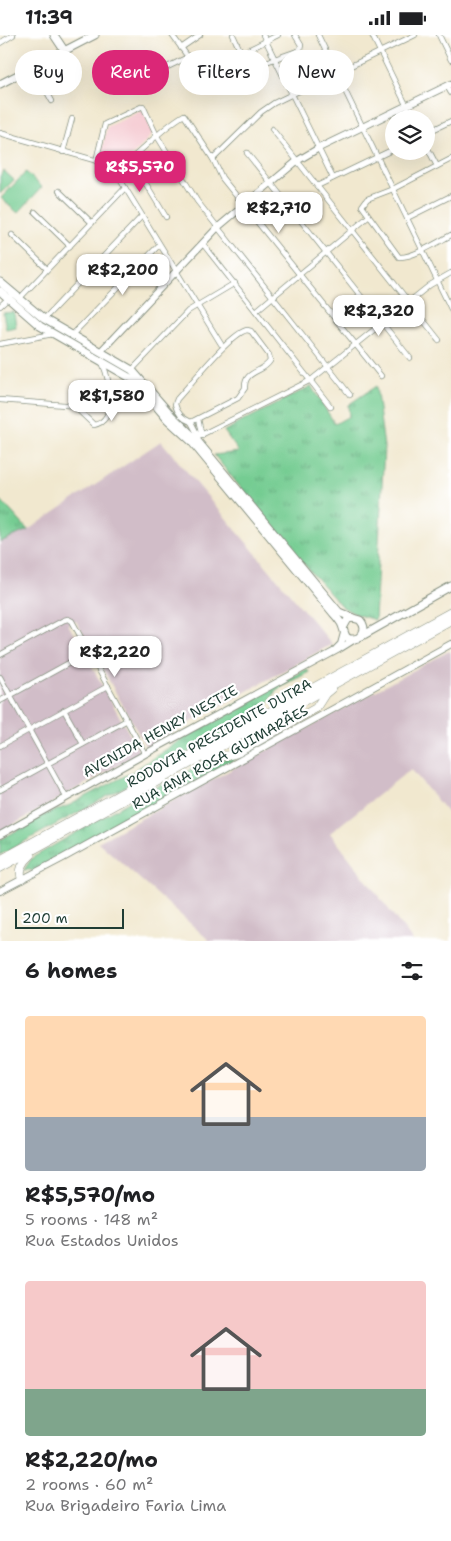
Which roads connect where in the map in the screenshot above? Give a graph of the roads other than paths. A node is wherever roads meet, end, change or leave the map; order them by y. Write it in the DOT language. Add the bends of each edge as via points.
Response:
graph roads {
  1 [pos="13,35"];
  2 [pos="54,35"];
  3 [pos="95,35"];
  4 [pos="172,35"];
  5 [pos="200,35"];
  6 [pos="233,35"];
  7 [pos="263,35"];
  8 [pos="278,35"];
  9 [pos="295,35"];
  10 [pos="318,35"];
  11 [pos="372,35"];
  12 [pos="415,35"];
  13 [pos="439,35"];
  14 [pos="266,41"];
  15 [pos="0,43"];
  16 [pos="181,48"];
  17 [pos="64,50"];
  18 [pos="240,50"];
  19 [pos="248,50"];
  20 [pos="325,50"];
  21 [pos="381,52"];
  22 [pos="275,59"];
  23 [pos="451,59"];
  24 [pos="269,61"];
  25 [pos="354,65"];
  26 [pos="279,67"];
  27 [pos="15,76"];
  28 [pos="0,84"];
  29 [pos="449,85"];
  30 [pos="451,93"];
  31 [pos="48,95"];
  32 [pos="291,95"];
  33 [pos="293,95"];
  34 [pos="347,95"];
  35 [pos="52,101"];
  36 [pos="407,105"];
  37 [pos="409,110"];
  38 [pos="72,119"];
  39 [pos="451,121"];
  40 [pos="362,127"];
  41 [pos="272,129"];
  42 [pos="435,129"];
  43 [pos="0,133"];
  44 [pos="157,136"];
  45 [pos="319,148"];
  46 [pos="63,152"];
  47 [pos="247,153"];
  48 [pos="385,153"];
  49 [pos="377,157"];
  50 [pos="131,159"];
  51 [pos="213,159"];
  52 [pos="451,159"];
  53 [pos="434,160"];
  54 [pos="96,161"];
  55 [pos="297,161"];
  56 [pos="437,166"];
  57 [pos="115,171"];
  58 [pos="333,178"];
  59 [pos="271,183"];
  60 [pos="317,186"];
  61 [pos="125,188"];
  62 [pos="392,189"];
  63 [pos="59,191"];
  64 [pos="451,196"];
  65 [pos="244,205"];
  66 [pos="35,212"];
  67 [pos="142,216"];
  68 [pos="166,217"];
  69 [pos="368,217"];
  70 [pos="407,218"];
  71 [pos="92,223"];
  72 [pos="217,228"];
  73 [pos="352,230"];
  74 [pos="12,235"];
  75 [pos="451,235"];
  76 [pos="203,244"];
  77 [pos="159,245"];
  78 [pos="70,246"];
  79 [pos="422,250"];
  80 [pos="326,252"];
  81 [pos="48,269"];
  82 [pos="176,273"];
  83 [pos="451,273"];
  84 [pos="299,274"];
  85 [pos="438,281"];
  86 [pos="0,282"];
  87 [pos="234,283"];
  88 [pos="0,291"];
  89 [pos="11,296"];
  90 [pos="272,297"];
  91 [pos="19,299"];
  92 [pos="409,302"];
  93 [pos="196,305"];
  94 [pos="0,306"];
  95 [pos="451,309"];
  96 [pos="256,311"];
  97 [pos="44,319"];
  98 [pos="382,322"];
  99 [pos="40,326"];
  100 [pos="54,334"];
  101 [pos="72,335"];
  102 [pos="36,337"];
  103 [pos="439,340"];
  104 [pos="0,344"];
  105 [pos="221,344"];
  106 [pos="355,344"];
  107 [pos="101,351"];
  108 [pos="410,358"];
  109 [pos="98,359"];
  110 [pos="328,367"];
  111 [pos="105,370"];
  112 [pos="132,370"];
  113 [pos="119,371"];
  114 [pos="381,376"];
  115 [pos="311,380"];
  116 [pos="350,395"];
  117 [pos="0,400"];
  118 [pos="74,406"];
  119 [pos="91,407"];
  120 [pos="331,407"];
  121 [pos="198,419"];
  122 [pos="191,422"];
  123 [pos="197,438"];
  124 [pos="451,586"];
  125 [pos="451,612"];
  126 [pos="357,619"];
  127 [pos="451,620"];
  128 [pos="383,624"];
  129 [pos="343,630"];
  130 [pos="358,638"];
  131 [pos="451,644"];
  132 [pos="88,652"];
  133 [pos="333,652"];
  134 [pos="0,655"];
  135 [pos="0,677"];
  136 [pos="341,680"];
  137 [pos="108,686"];
  138 [pos="10,695"];
  139 [pos="0,701"];
  140 [pos="64,710"];
  141 [pos="127,720"];
  142 [pos="29,730"];
  143 [pos="83,744"];
  144 [pos="0,746"];
  145 [pos="145,754"];
  146 [pos="48,764"];
  147 [pos="178,770"];
  148 [pos="0,790"];
  149 [pos="66,797"];
  150 [pos="0,835"];
  151 [pos="51,840"];
  152 [pos="0,860"];
  153 [pos="0,868"];
  154 [pos="22,879"];
  155 [pos="0,891"];
  1 -- 15 [label="street"];
  2 -- 17 [label="main road"];
  3 -- 17 [label="main road"];
  4 -- 16 [label="street"];
  5 -- 16 [label="street"];
  6 -- 18 [label="street"];
  7 -- 14 [label="street"];
  8 -- 14 [label="street"];
  9 -- 22 [label="street" via="302,47 300,50"];
  10 -- 20 [label="street"];
  11 -- 21 [label="street"];
  12 -- 21 [label="street"];
  13 -- 23 [label="street"];
  14 -- 19 [label="street"];
  14 -- 22 [label="street"];
  21 -- 25 [label="street"];
  21 -- 36 [label="street"];
  22 -- 24 [label="street"];
  22 -- 26 [label="street"];
  27 -- 28 [label="main road"];
  29 -- 30 [label="street"];
  29 -- 36 [label="street"];
  31 -- 35 [label="street"];
  32 -- 51 [label="street" via="261,112"];
  33 -- 45 [label="street"];
  34 -- 40 [label="street"];
  36 -- 37 [label="street"];
  36 -- 40 [label="street"];
  38 -- 46 [label="street"];
  39 -- 42 [label="street"];
  40 -- 45 [label="street"];
  40 -- 49 [label="street"];
  41 -- 55 [label="street"];
  43 -- 46 [label="street"];
  44 -- 50 [label="street"];
  44 -- 51 [label="street" via="184,115"];
  44 -- 54 [label="street" via="143,106 105,124"];
  44 -- 72 [label="street"];
  45 -- 55 [label="street"];
  45 -- 58 [label="street"];
  46 -- 54 [label="street"];
  47 -- 59 [label="street"];
  48 -- 49 [label="street"];
  49 -- 58 [label="street"];
  49 -- 62 [label="street"];
  50 -- 57 [label="street"];
  50 -- 68 [label="street"];
  51 -- 65 [label="street" via="222,178"];
  52 -- 56 [label="street"];
  53 -- 56 [label="street"];
  54 -- 57 [label="street"];
  55 -- 59 [label="street"];
  55 -- 60 [label="street"];
  56 -- 62 [label="street"];
  57 -- 61 [label="street"];
  58 -- 60 [label="street"];
  59 -- 65 [label="street"];
  59 -- 80 [label="street"];
  60 -- 73 [label="street"];
  61 -- 67 [label="street"];
  61 -- 71 [label="street"];
  62 -- 69 [label="street" via="363,203"];
  62 -- 70 [label="street"];
  63 -- 71 [label="street"];
  64 -- 70 [label="street"];
  65 -- 72 [label="street"];
  65 -- 84 [label="street"];
  66 -- 78 [label="street"];
  67 -- 77 [label="street"];
  67 -- 97 [label="street"];
  69 -- 73 [label="street"];
  69 -- 79 [label="street" via="401,258"];
  70 -- 79 [label="street"];
  71 -- 78 [label="street"];
  72 -- 76 [label="street"];
  72 -- 90 [label="street"];
  73 -- 80 [label="street"];
  73 -- 92 [label="street"];
  74 -- 81 [label="street"];
  75 -- 79 [label="street"];
  76 -- 82 [label="street"];
  76 -- 87 [label="street"];
  77 -- 82 [label="street"];
  77 -- 101 [label="street"];
  78 -- 81 [label="street"];
  79 -- 85 [label="street"];
  80 -- 84 [label="street"];
  80 -- 98 [label="street"];
  81 -- 91 [label="street"];
  82 -- 93 [label="street"];
  82 -- 107 [label="street"];
  83 -- 85 [label="street"];
  84 -- 90 [label="street"];
  84 -- 106 [label="street"];
  85 -- 92 [label="street"];
  85 -- 95 [label="street"];
  86 -- 89 [label="main road"];
  87 -- 93 [label="street"];
  87 -- 96 [label="street"];
  88 -- 89 [label="main road"];
  89 -- 91 [label="main road"];
  89 -- 94 [label="street"];
  89 -- 99 [label="main road"];
  90 -- 96 [label="street"];
  90 -- 110 [label="street"];
  91 -- 97 [label="main road"];
  92 -- 98 [label="street"];
  92 -- 103 [label="street"];
  93 -- 105 [label="street"];
  93 -- 112 [label="street"];
  96 -- 115 [label="street"];
  97 -- 101 [label="main road"];
  98 -- 106 [label="street"];
  98 -- 108 [label="street"];
  99 -- 100 [label="main road"];
  99 -- 102 [label="street"];
  100 -- 102 [label="street"];
  100 -- 109 [label="main road"];
  101 -- 107 [label="main road"];
  102 -- 104 [label="street"];
  106 -- 110 [label="street"];
  106 -- 114 [label="street"];
  107 -- 109 [label="main road" via="102,357"];
  107 -- 112 [label="main road"];
  109 -- 111 [label="street"];
  109 -- 113 [label="main road"];
  110 -- 115 [label="street"];
  110 -- 116 [label="street"];
  111 -- 113 [label="street"];
  111 -- 118 [label="street" via="110,391 109,407 100,423 92,424"];
  112 -- 113 [label="main road" via="126,373"];
  112 -- 123 [label="main road" via="168,412"];
  113 -- 123 [label="main road" via="134,380 168,420"];
  115 -- 120 [label="street"];
  115 -- 123 [label="street"];
  117 -- 118 [label="street"];
  118 -- 119 [label="street"];
  121 -- 122 [label="street"];
  121 -- 122 [label="street" via="238,398 248,375 268,365 269,355 251,331 242,331 222,349 177,399 176,409"];
  121 -- 123 [label="street"];
  122 -- 123 [label="street"];
  123 -- 126 [label="main road" via="339,612"];
  123 -- 129 [label="main road"];
  124 -- 128 [label="main road"];
  125 -- 152 [label="highway, RODOVIA PRESIDENTE DUTRA"];
  126 -- 128 [label="main road"];
  126 -- 129 [label="main road" via="348,619"];
  126 -- 130 [label="main road" via="364,628"];
  127 -- 136 [label="highway, RODOVIA PRESIDENTE DUTRA"];
  128 -- 130 [label="main road"];
  129 -- 130 [label="main road" via="346,637"];
  129 -- 133 [label="street" via="341,644"];
  130 -- 133 [label="street, AVENIDA HENRY NESTIE"];
  131 -- 154 [label="street, RUA ANA ROSA GUIMARÃES"];
  132 -- 134 [label="street" via="68,619"];
  132 -- 137 [label="street"];
  132 -- 138 [label="street"];
  133 -- 145 [label="street, AVENIDA HENRY NESTIE"];
  135 -- 138 [label="street"];
  136 -- 147 [label="highway, RODOVIA PRESIDENTE DUTRA"];
  136 -- 147 [label="highway" via="325,693 316,707 239,752 207,757"];
  137 -- 140 [label="street"];
  137 -- 141 [label="street"];
  138 -- 139 [label="street"];
  138 -- 142 [label="street"];
  140 -- 142 [label="street"];
  140 -- 143 [label="street"];
  141 -- 143 [label="street"];
  141 -- 145 [label="street"];
  142 -- 144 [label="street"];
  142 -- 146 [label="street"];
  143 -- 146 [label="street"];
  145 -- 149 [label="street, AVENIDA HENRY NESTIE"];
  146 -- 148 [label="street"];
  146 -- 149 [label="street"];
  147 -- 151 [label="highway, RODOVIA PRESIDENTE DUTRA"];
  149 -- 150 [label="street, AVENIDA HENRY NESTIE"];
  151 -- 153 [label="highway, RODOVIA PRESIDENTE DUTRA"];
  151 -- 154 [label="highway" via="25,860 20,873"];
  154 -- 155 [label="street, RUA ANA ROSA GUIMARÃES"];
}
